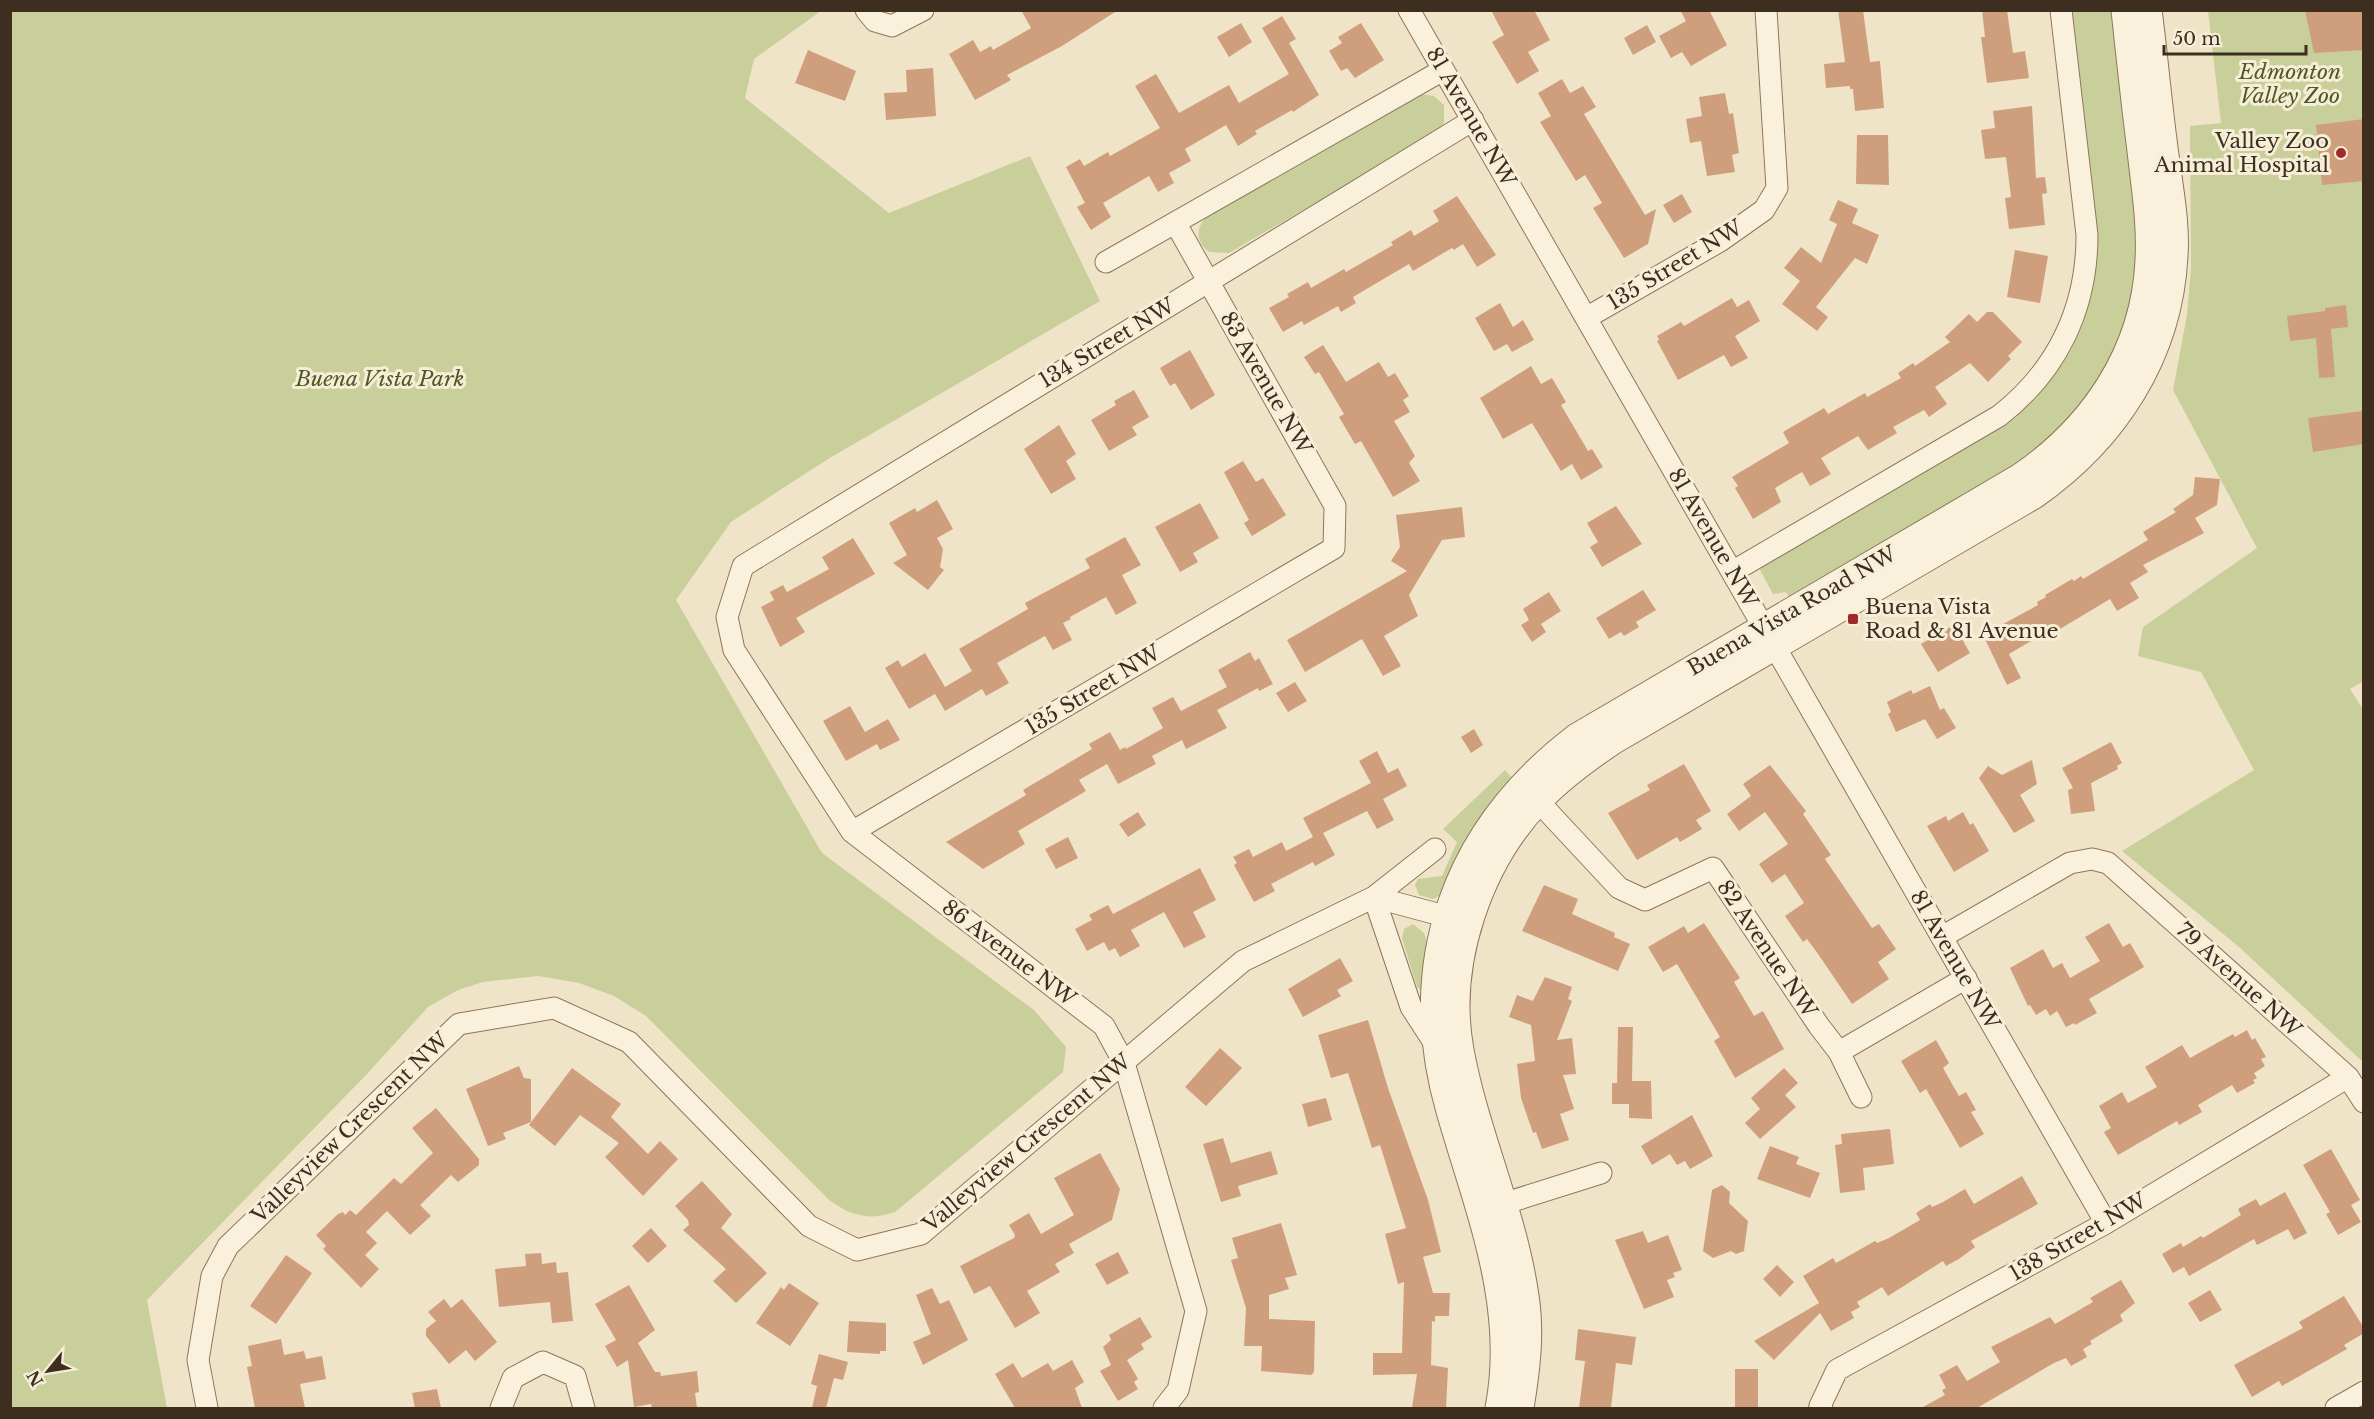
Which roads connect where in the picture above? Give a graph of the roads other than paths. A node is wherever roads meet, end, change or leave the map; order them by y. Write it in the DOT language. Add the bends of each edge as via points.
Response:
graph roads {
  1 [pos="866,10"];
  2 [pos="923,10"];
  3 [pos="1409,10"];
  4 [pos="1766,10"];
  5 [pos="2061,10"];
  6 [pos="2125,10"];
  7 [pos="2148,10"];
  8 [pos="1443,70"];
  9 [pos="1473,120"];
  10 [pos="1176,224"];
  11 [pos="1106,262"];
  12 [pos="1208,282"];
  13 [pos="1586,318"];
  14 [pos="1334,548"];
  15 [pos="742,566"];
  16 [pos="1732,572"];
  17 [pos="1769,637"];
  18 [pos="1538,801"];
  19 [pos="852,832"];
  20 [pos="1435,849"];
  21 [pos="1374,897"];
  22 [pos="1458,920"];
  23 [pos="1942,937"];
  24 [pos="1966,978"];
  25 [pos="1435,1044"];
  26 [pos="1839,1052"];
  27 [pos="1124,1063"];
  28 [pos="2348,1077"];
  29 [pos="1861,1097"];
  30 [pos="2364,1102"];
  31 [pos="1601,1173"];
  32 [pos="1492,1208"];
  33 [pos="2106,1222"];
  34 [pos="2364,1392"];
  35 [pos="1821,1407"];
  36 [pos="207,1408"];
  37 [pos="501,1408"];
  38 [pos="584,1408"];
  39 [pos="1164,1408"];
  40 [pos="1499,1408"];
  41 [pos="1520,1408"];
  42 [pos="2336,1408"];
  1 -- 2 [label="street" via="875,21 892,26"];
  3 -- 8 [label="street, 81 Avenue NW"];
  4 -- 13 [label="street, 135 Street NW" via="1777,188 1764,210 1720,241"];
  5 -- 16 [label="street" via="2087,252 2078,308 2058,353 2030,389 1999,416"];
  6 -- 17 [label="street, Buena Vista Road NW" via="2147,207 2149,261 2141,315 2109,388 2079,429 2040,464"];
  7 -- 17 [label="street, Buena Vista Road NW" via="2172,198 2174,256 2165,314 2150,360 2132,395 2098,440 2057,478"];
  8 -- 9 [label="street, 81 Avenue NW"];
  8 -- 10 [label="street"];
  9 -- 12 [label="street, 134 Street NW"];
  9 -- 13 [label="street, 81 Avenue NW"];
  10 -- 11 [label="street"];
  10 -- 12 [label="street, 83 Avenue NW"];
  12 -- 14 [label="street, 83 Avenue NW" via="1335,506"];
  12 -- 15 [label="street, 134 Street NW"];
  13 -- 16 [label="street, 81 Avenue NW"];
  14 -- 19 [label="street, 135 Street NW"];
  15 -- 19 [label="street, 86 Avenue NW" via="727,617 734,650"];
  16 -- 17 [label="street, 81 Avenue NW"];
  17 -- 18 [label="street, Buena Vista Road NW" via="1571,770"];
  17 -- 22 [label="street, Buena Vista Road NW" via="1605,720 1545,762 1509,798 1465,867"];
  17 -- 23 [label="street, 81 Avenue NW"];
  18 -- 22 [label="street, Buena Vista Road NW" via="1499,854 1478,897"];
  18 -- 26 [label="street, 82 Avenue NW" via="1618,888 1645,900 1713,868"];
  19 -- 27 [label="street, 86 Avenue NW" via="1104,1026"];
  20 -- 21 [label="street, Valleyview Crescent NW"];
  21 -- 22 [label="street"];
  21 -- 25 [label="street" via="1411,1007"];
  21 -- 27 [label="street, Valleyview Crescent NW" via="1243,961"];
  22 -- 25 [label="street, Buena Vista Road NW" via="1435,971"];
  22 -- 32 [label="street, Buena Vista Road NW" via="1459,1048"];
  23 -- 24 [label="street, 81 Avenue NW"];
  23 -- 28 [label="street, 79 Avenue NW" via="2070,863 2092,859 2108,863"];
  24 -- 26 [label="street"];
  24 -- 33 [label="street, 81 Avenue NW"];
  25 -- 32 [label="street, Buena Vista Road NW" via="1449,1109"];
  26 -- 29 [label="street, 82 Avenue NW"];
  27 -- 36 [label="street, Valleyview Crescent NW" via="921,1234 857,1250 809,1226 629,1042 554,1008 459,1024 228,1246 213,1276 198,1360"];
  27 -- 39 [label="street, 86 Avenue NW" via="1196,1311 1178,1390"];
  28 -- 30 [label="street, 79 Avenue NW"];
  28 -- 33 [label="street, 138 Street NW"];
  31 -- 32 [label="street"];
  32 -- 40 [label="street, Buena Vista Road NW" via="1494,1259 1504,1316 1505,1355"];
  32 -- 41 [label="street, Buena Vista Road NW" via="1525,1296 1528,1359"];
  33 -- 35 [label="street, 138 Street NW" via="1837,1370"];
  34 -- 42 [label="street"];
  37 -- 38 [label="street" via="513,1378 543,1362 575,1376"];
}
